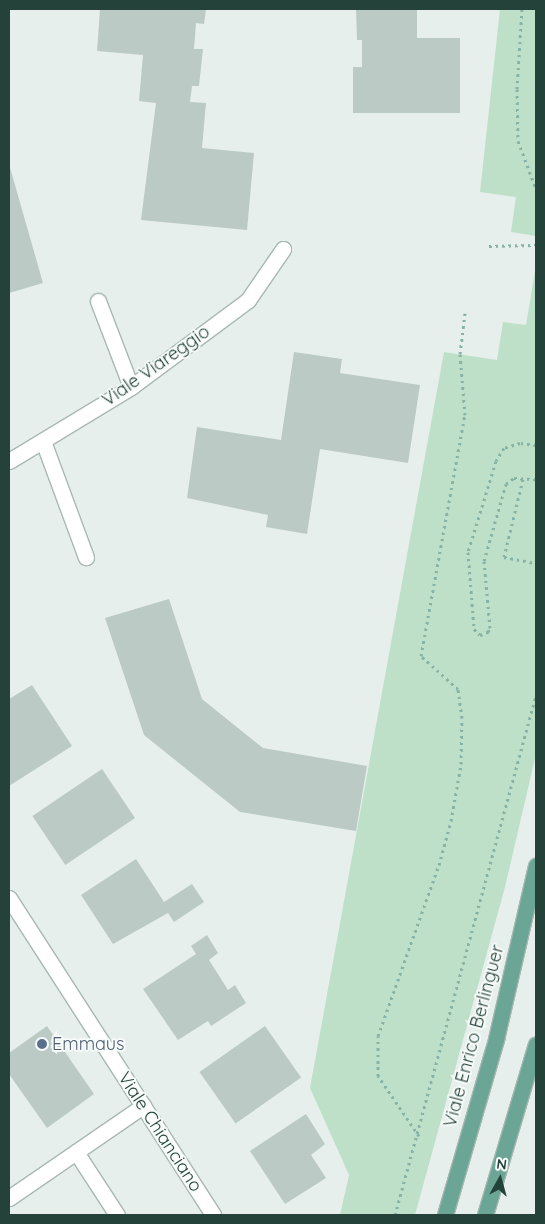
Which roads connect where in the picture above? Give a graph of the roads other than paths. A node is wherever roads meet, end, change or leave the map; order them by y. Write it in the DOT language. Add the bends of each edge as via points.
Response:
graph roads {
  1 [pos="283,249"];
  2 [pos="98,301"];
  3 [pos="131,387"];
  4 [pos="42,441"];
  5 [pos="9,461"];
  6 [pos="86,557"];
  7 [pos="536,866"];
  8 [pos="9,898"];
  9 [pos="536,1044"];
  10 [pos="143,1106"];
  11 [pos="76,1152"];
  12 [pos="9,1198"];
  13 [pos="118,1215"];
  14 [pos="213,1215"];
  15 [pos="445,1215"];
  16 [pos="485,1215"];
  1 -- 3 [label="street, Viale Viareggio" via="248,300"];
  2 -- 3 [label="street"];
  3 -- 4 [label="street, Viale Viareggio"];
  4 -- 5 [label="street, Viale Viareggio"];
  4 -- 6 [label="street"];
  7 -- 15 [label="main road, Viale Enrico Berlinguer" via="496,1039"];
  8 -- 10 [label="street, Viale Chianciano"];
  9 -- 16 [label="main road"];
  10 -- 11 [label="street"];
  10 -- 14 [label="street, Viale Chianciano"];
  11 -- 12 [label="street"];
  11 -- 13 [label="street"];
}
